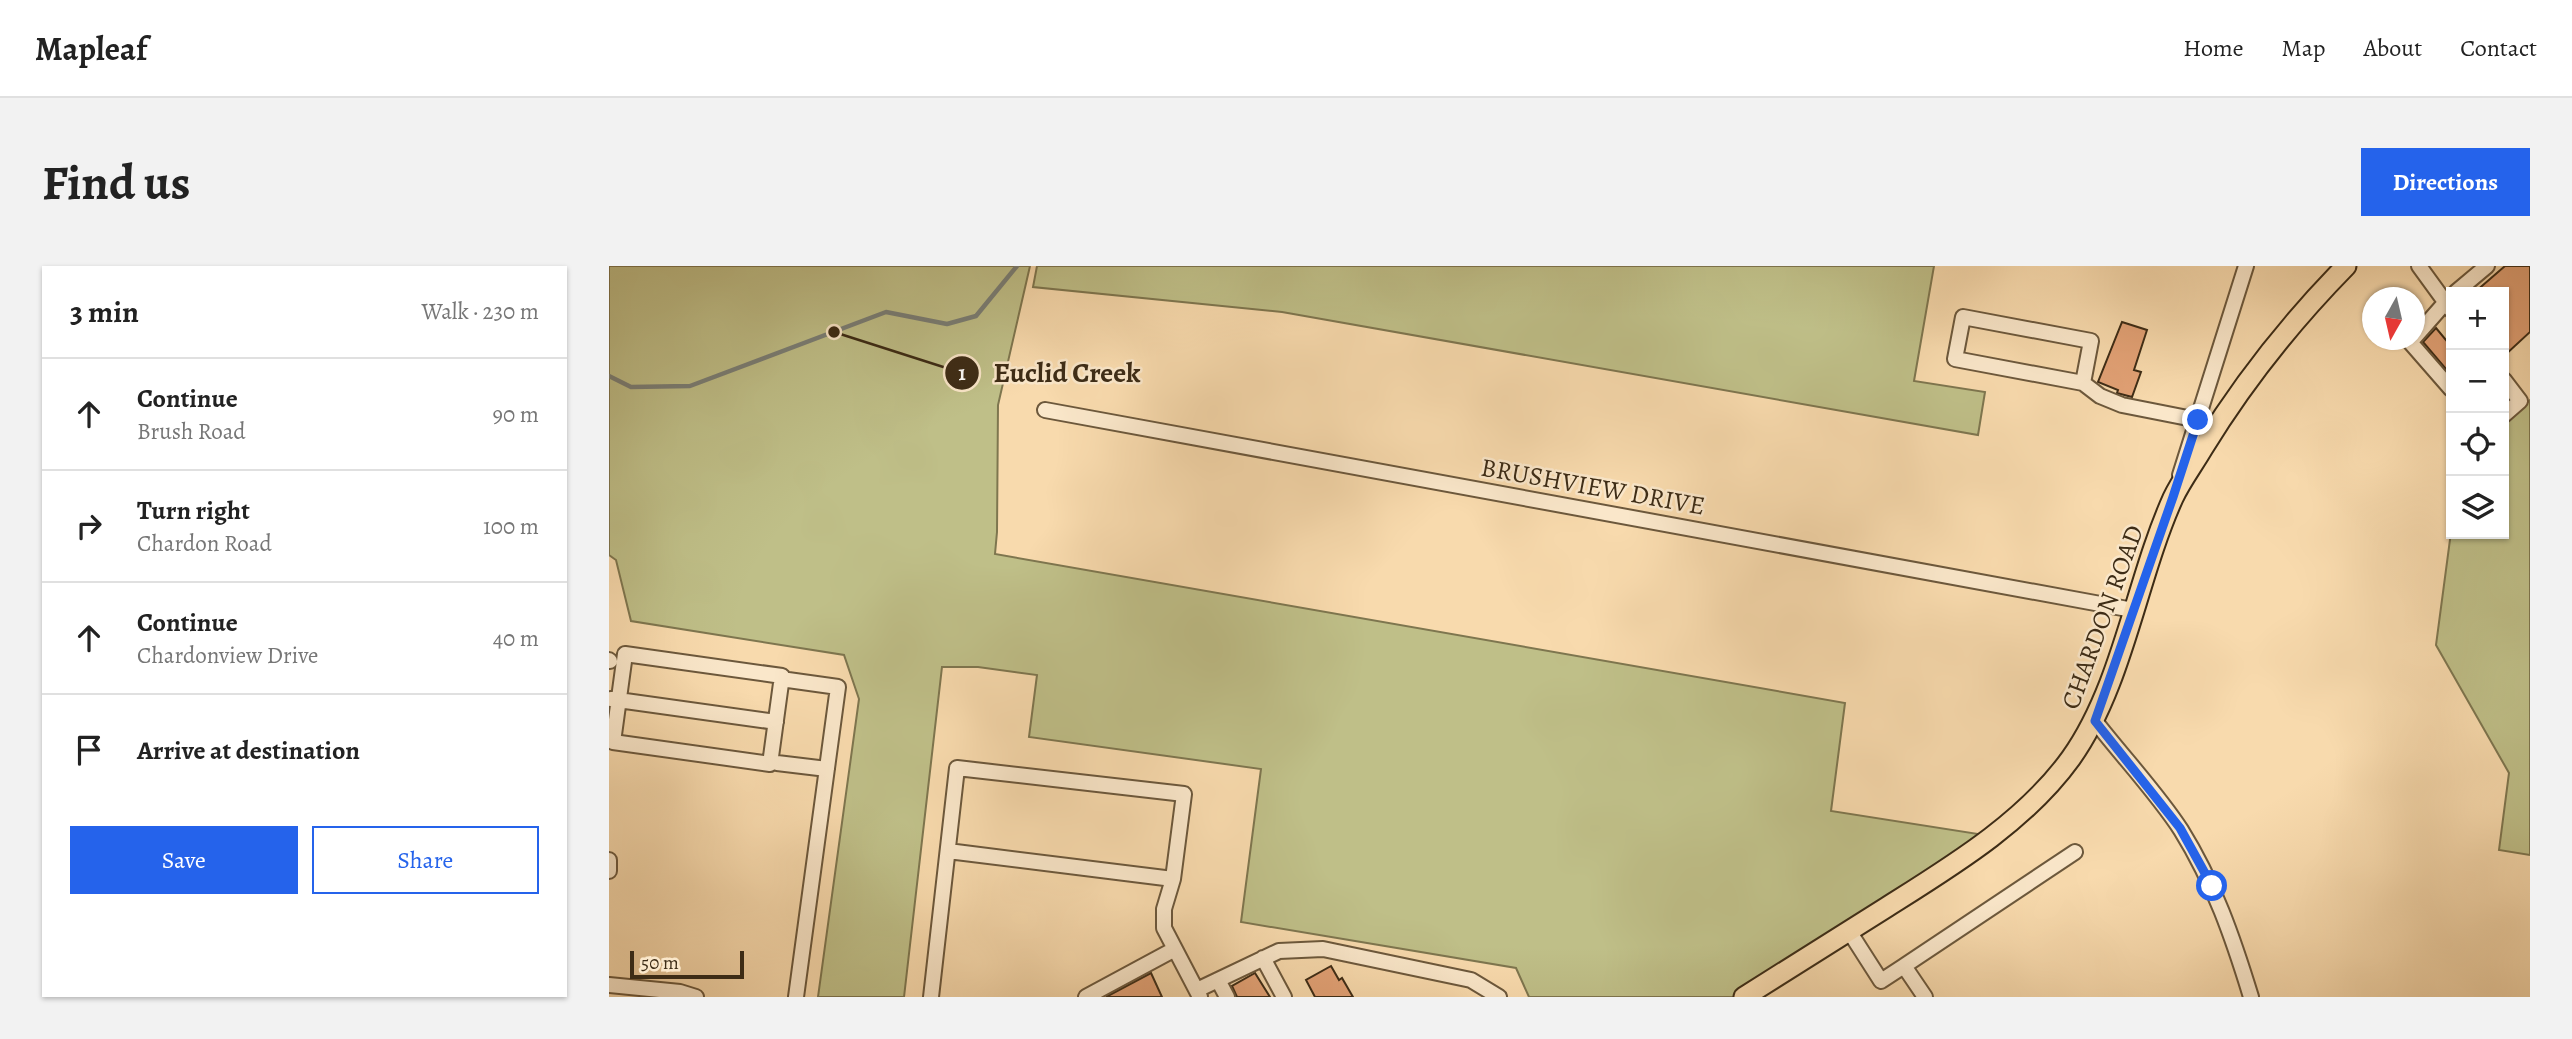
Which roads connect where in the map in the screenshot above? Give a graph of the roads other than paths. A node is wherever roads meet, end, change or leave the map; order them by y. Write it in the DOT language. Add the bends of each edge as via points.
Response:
graph roads {
  1 [pos="2246,266"];
  2 [pos="2346,266"];
  3 [pos="2419,266"];
  4 [pos="2487,266"];
  5 [pos="2465,287"];
  6 [pos="2446,295"];
  7 [pos="2446,305"];
  8 [pos="2425,326"];
  9 [pos="2417,350"];
  10 [pos="2083,383"];
  11 [pos="2446,383"];
  12 [pos="2509,384"];
  13 [pos="2525,397"];
  14 [pos="1045,410"];
  15 [pos="2506,413"];
  16 [pos="2198,420"];
  17 [pos="2173,497"];
  18 [pos="2133,610"];
  19 [pos="788,680"];
  20 [pos="614,700"];
  21 [pos="2095,721"];
  22 [pos="776,722"];
  23 [pos="777,763"];
  24 [pos="827,769"];
  25 [pos="948,851"];
  26 [pos="2075,852"];
  27 [pos="609,860"];
  28 [pos="609,871"];
  29 [pos="1173,879"];
  30 [pos="1849,931"];
  31 [pos="1175,949"];
  32 [pos="1263,958"];
  33 [pos="1904,966"];
  34 [pos="1218,980"];
  35 [pos="609,985"];
  36 [pos="1199,993"];
  37 [pos="1754,994"];
  38 [pos="696,997"];
  39 [pos="796,997"];
  40 [pos="931,997"];
  41 [pos="1086,997"];
  42 [pos="1227,997"];
  43 [pos="1284,997"];
  44 [pos="1499,997"];
  45 [pos="1925,997"];
  46 [pos="2251,997"];
  1 -- 16 [label="street"];
  2 -- 17 [label="main road, CHARDON ROAD" via="2259,363"];
  3 -- 6 [label="street"];
  4 -- 5 [label="street"];
  7 -- 8 [label="street"];
  9 -- 11 [label="street"];
  10 -- 10 [label="street" via="2091,341 1963,317 1955,359"];
  10 -- 16 [label="street" via="2122,405"];
  12 -- 13 [label="street"];
  13 -- 15 [label="street"];
  14 -- 18 [label="street, BRUSHVIEW DRIVE"];
  16 -- 17 [label="street"];
  17 -- 18 [label="main road, CHARDON ROAD"];
  18 -- 21 [label="main road, CHARDON ROAD"];
  19 -- 24 [label="street" via="838,687"];
  20 -- 22 [label="street"];
  20 -- 22 [label="street" via="613,742 770,764"];
  20 -- 22 [label="street" via="625,654 782,676"];
  21 -- 30 [label="main road, CHARDON ROAD" via="2031,803 1937,875"];
  21 -- 46 [label="street" via="2180,828 2232,933"];
  23 -- 24 [label="street"];
  24 -- 39 [label="street"];
  25 -- 29 [label="street"];
  25 -- 29 [label="street" via="957,768 1184,794"];
  25 -- 40 [label="street"];
  26 -- 33 [label="street"];
  27 -- 28 [label="street"];
  29 -- 31 [label="street" via="1164,928"];
  30 -- 33 [label="street" via="1881,981"];
  30 -- 37 [label="main road, CHARDON ROAD"];
  31 -- 36 [label="street"];
  31 -- 41 [label="street"];
  32 -- 34 [label="street"];
  32 -- 43 [label="street"];
  32 -- 44 [label="street" via="1279,951 1323,949 1471,981"];
  33 -- 45 [label="street"];
  34 -- 36 [label="street"];
  34 -- 42 [label="street"];
  35 -- 38 [label="street"];
}
